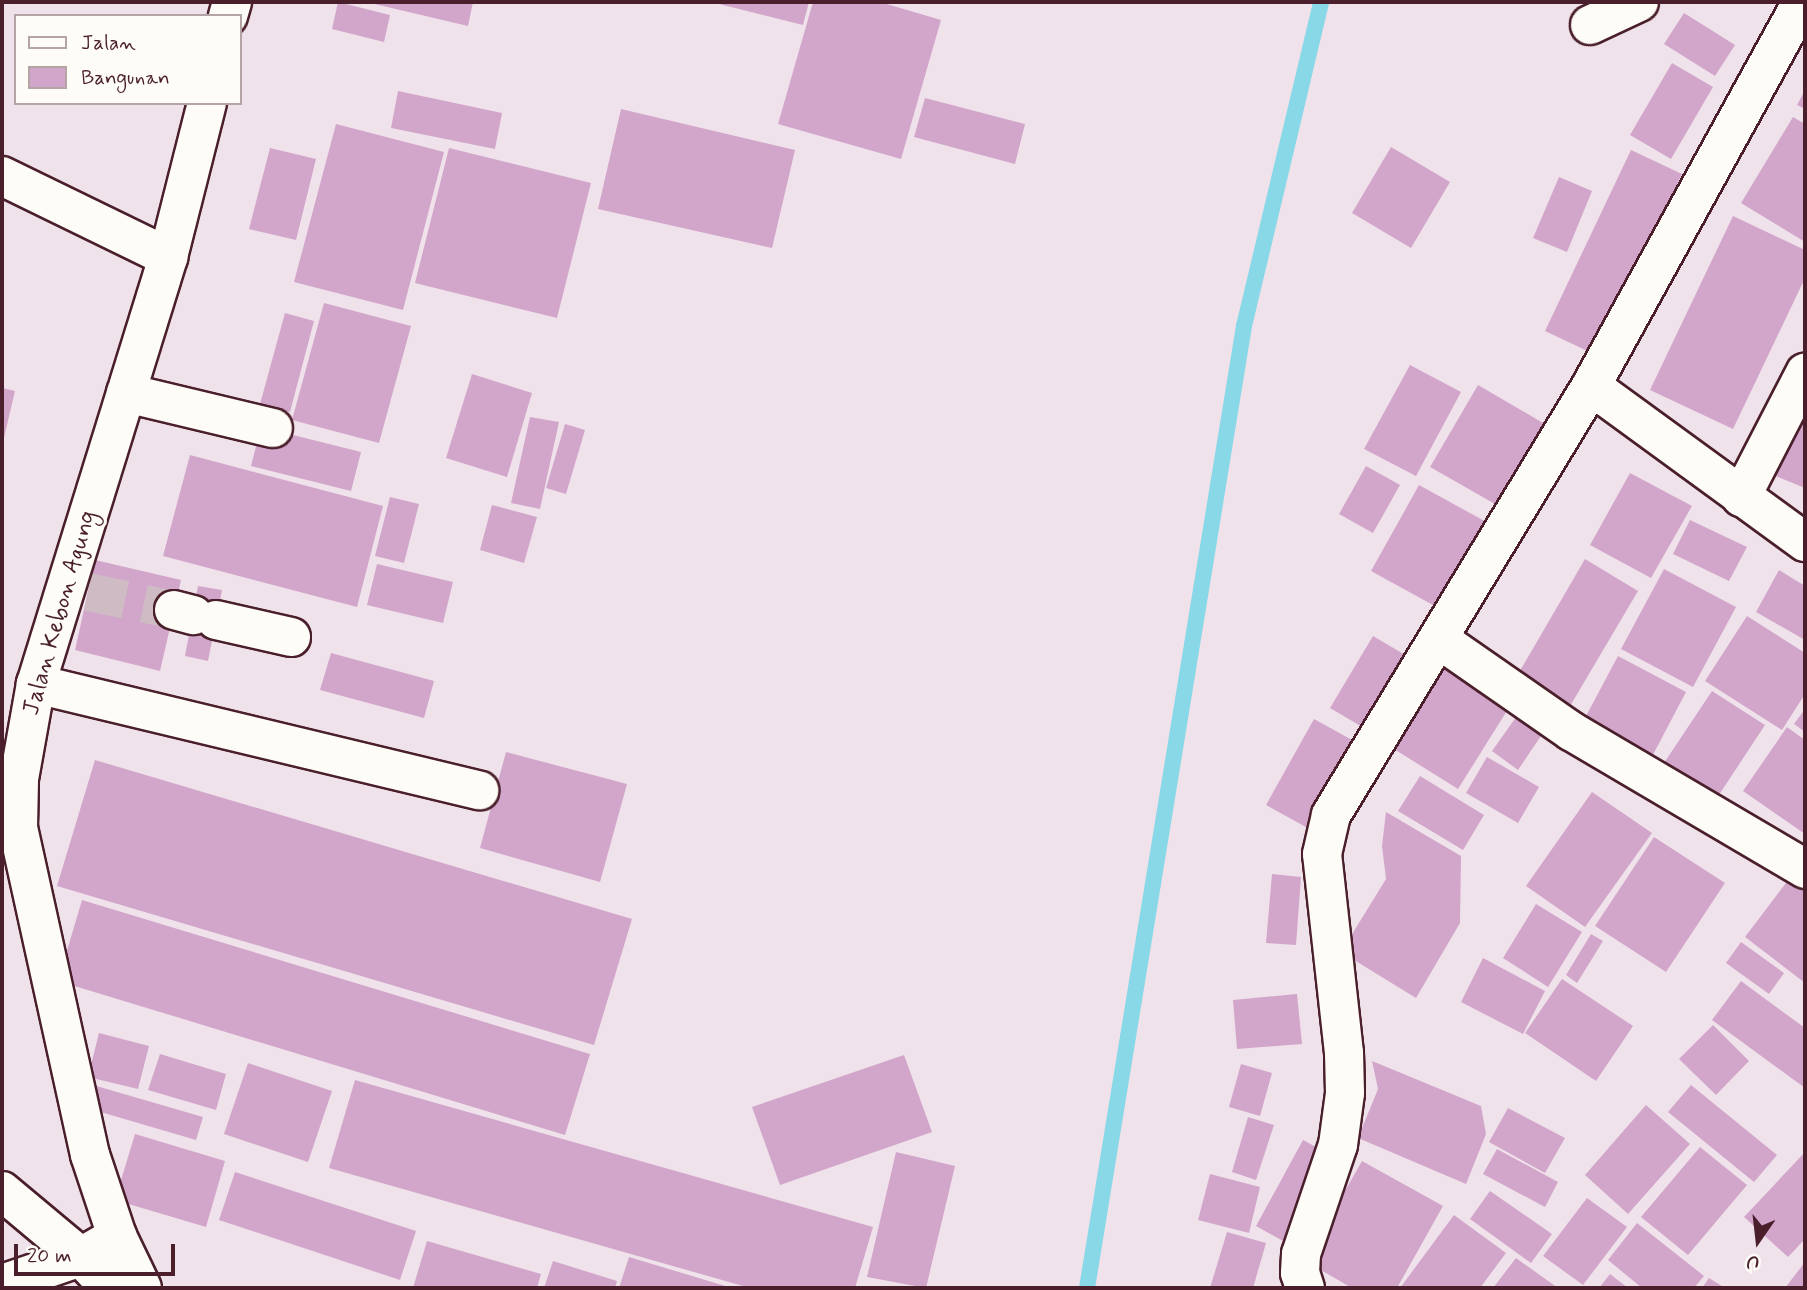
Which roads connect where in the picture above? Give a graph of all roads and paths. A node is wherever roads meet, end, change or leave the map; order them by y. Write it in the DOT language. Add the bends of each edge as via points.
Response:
graph roads {
  1 [pos="1639,2"];
  2 [pos="1802,2"];
  3 [pos="1590,25"];
  4 [pos="206,105"];
  5 [pos="2,176"];
  6 [pos="168,257"];
  7 [pos="1805,373"];
  8 [pos="1591,386"];
  9 [pos="126,393"];
  10 [pos="273,428"];
  11 [pos="1741,497"];
  12 [pos="1805,542"];
  13 [pos="194,615"];
  14 [pos="291,637"];
  15 [pos="1440,640"];
  16 [pos="36,684"];
  17 [pos="479,790"];
  18 [pos="1805,869"];
  19 [pos="2,1191"];
  20 [pos="117,1236"];
  21 [pos="80,1257"];
  22 [pos="2,1284"];
  23 [pos="110,1288"];
  24 [pos="142,1288"];
  25 [pos="1305,1288"];
  1 -- 3 [label="street"];
  2 -- 8 [label="street"];
  4 -- 6 [label="street, Jalan Kebon Agung"];
  5 -- 6 [label="street"];
  6 -- 9 [label="street, Jalan Kebon Agung"];
  7 -- 11 [label="street"];
  8 -- 11 [label="street"];
  8 -- 15 [label="street"];
  9 -- 10 [label="street"];
  9 -- 16 [label="street, Jalan Kebon Agung" via="77,589"];
  11 -- 12 [label="street"];
  13 -- 14 [label="street"];
  15 -- 18 [label="street" via="1571,732"];
  15 -- 25 [label="street" via="1332,816 1322,854 1345,1093 1338,1145 1301,1254"];
  16 -- 17 [label="street"];
  16 -- 20 [label="street, Jalan Kebon Agung" via="19,779 18,828 90,1155"];
  19 -- 21 [label="street"];
  20 -- 21 [label="street"];
  20 -- 24 [label="street, Jalan Kebon Agung"];
  21 -- 22 [label="street"];
  21 -- 23 [label="street"];
}
